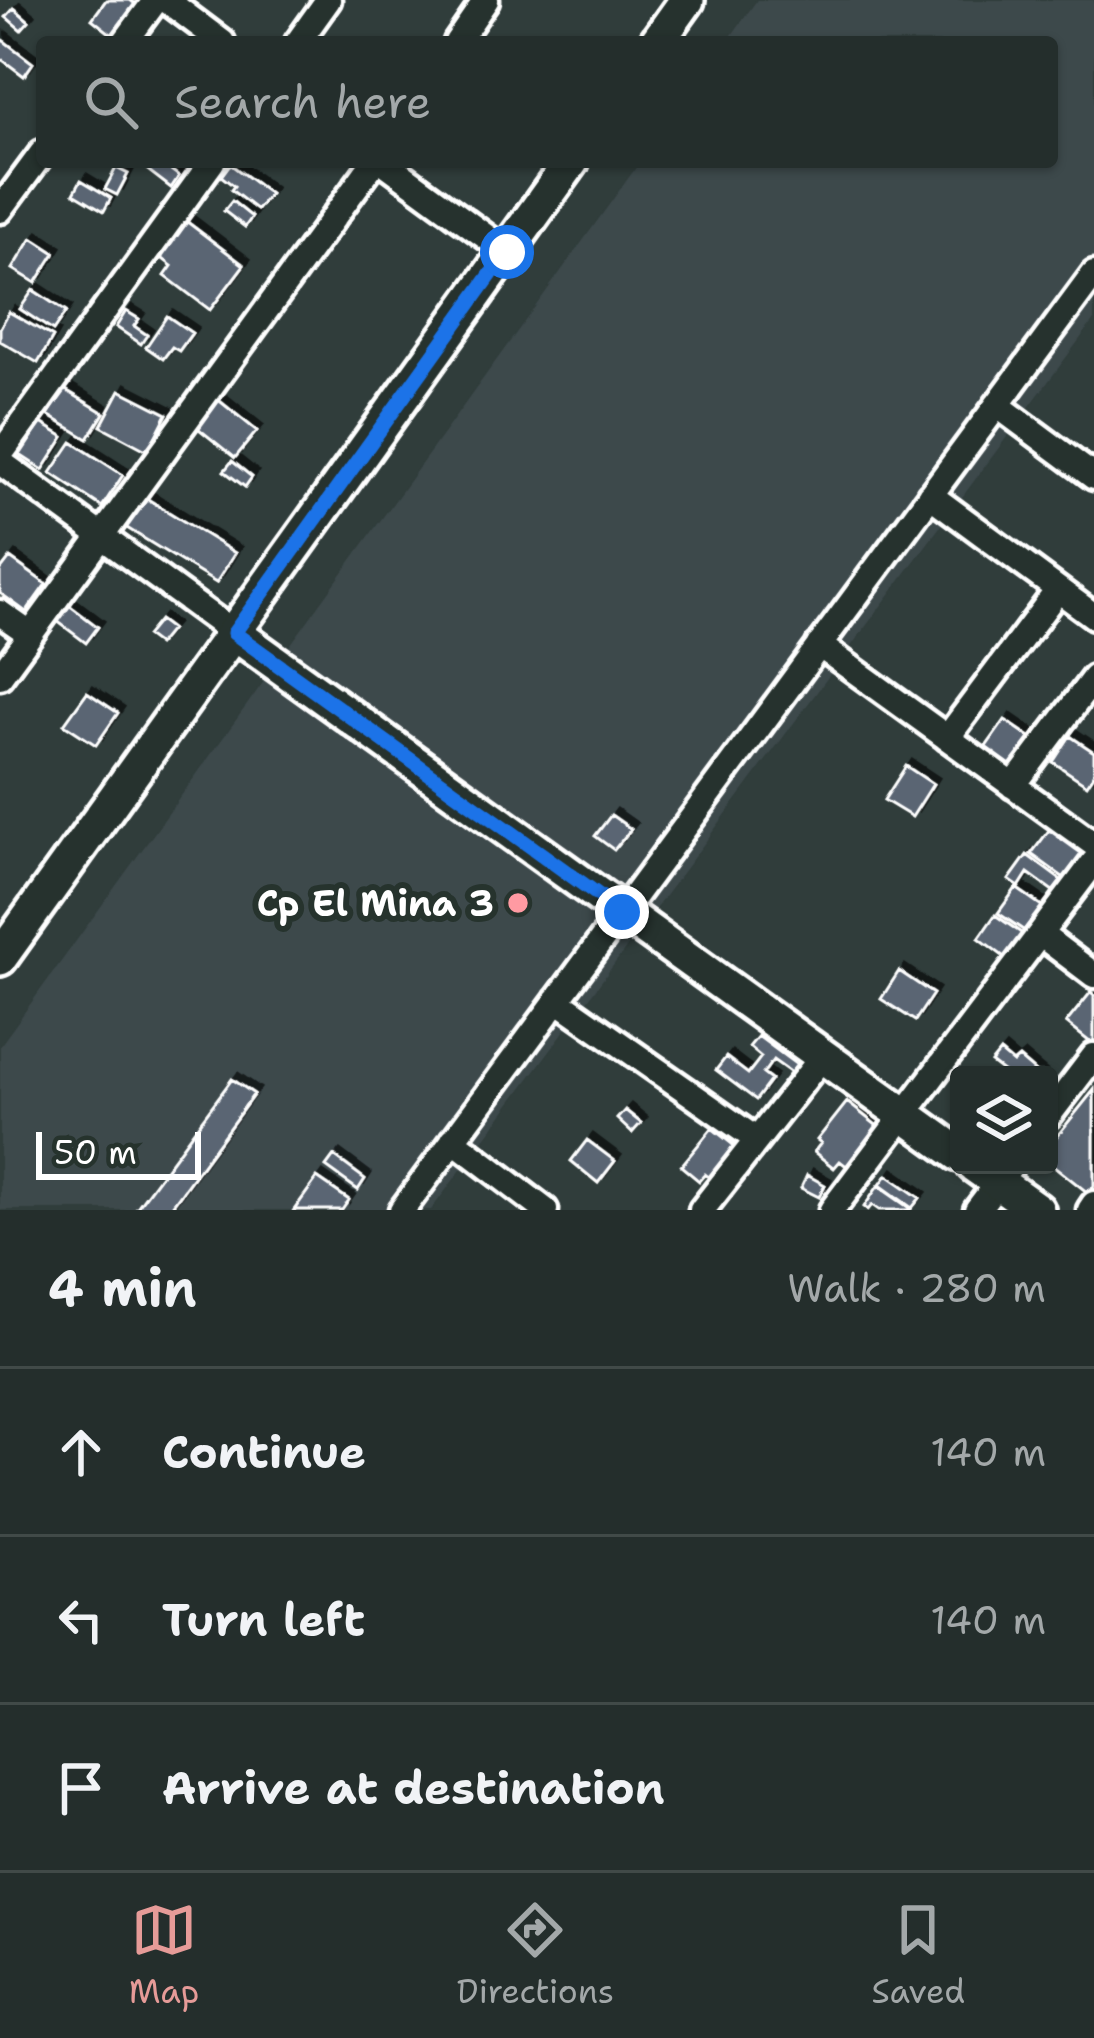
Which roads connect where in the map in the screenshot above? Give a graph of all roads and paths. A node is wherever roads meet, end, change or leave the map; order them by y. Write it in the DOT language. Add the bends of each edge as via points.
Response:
graph roads {
  1 [pos="156,0"];
  2 [pos="166,0"];
  3 [pos="328,0"];
  4 [pos="486,0"];
  5 [pos="688,0"];
  6 [pos="129,36"];
  7 [pos="215,36"];
  8 [pos="302,36"];
  9 [pos="461,36"];
  10 [pos="661,36"];
  11 [pos="36,161"];
  12 [pos="208,168"];
  13 [pos="370,168"];
  14 [pos="392,168"];
  15 [pos="567,168"];
  16 [pos="0,210"];
  17 [pos="507,252"];
  18 [pos="1094,274"];
  19 [pos="997,405"];
  20 [pos="0,459"];
  21 [pos="1094,477"];
  22 [pos="931,495"];
  23 [pos="100,536"];
  24 [pos="1058,590"];
  25 [pos="0,613"];
  26 [pos="1094,616"];
  27 [pos="234,633"];
  28 [pos="30,634"];
  29 [pos="819,646"];
  30 [pos="0,676"];
  31 [pos="1094,678"];
  32 [pos="947,738"];
  33 [pos="1013,786"];
  34 [pos="1094,844"];
  35 [pos="1094,862"];
  36 [pos="622,912"];
  37 [pos="1040,934"];
  38 [pos="0,958"];
  39 [pos="1094,975"];
  40 [pos="557,1000"];
  41 [pos="1094,1055"];
  42 [pos="823,1056"];
  43 [pos="1058,1103"];
  44 [pos="904,1115"];
  45 [pos="453,1140"];
  46 [pos="757,1140"];
  47 [pos="950,1148"];
  48 [pos="993,1174"];
  49 [pos="997,1174"];
  50 [pos="402,1210"];
  51 [pos="545,1210"];
  52 [pos="702,1210"];
  53 [pos="832,1210"];
  54 [pos="977,1210"];
  55 [pos="1036,1210"];
  1 -- 6 [label="street"];
  2 -- 7 [label="street"];
  3 -- 8 [label="street"];
  4 -- 9 [label="street"];
  5 -- 10 [label="street"];
  11 -- 16 [label="street"];
  12 -- 20 [label="street"];
  13 -- 23 [label="street"];
  14 -- 17 [label="street"];
  15 -- 17 [label="street"];
  17 -- 27 [label="street"];
  18 -- 19 [label="street"];
  19 -- 21 [label="street"];
  19 -- 22 [label="street"];
  20 -- 23 [label="street"];
  22 -- 24 [label="street"];
  22 -- 29 [label="street"];
  23 -- 27 [label="street"];
  23 -- 28 [label="street"];
  24 -- 26 [label="street"];
  24 -- 32 [label="street"];
  25 -- 28 [label="street"];
  27 -- 36 [label="street"];
  27 -- 38 [label="street"];
  28 -- 30 [label="street"];
  29 -- 32 [label="street"];
  29 -- 36 [label="street"];
  31 -- 33 [label="street"];
  32 -- 33 [label="street"];
  33 -- 34 [label="street"];
  35 -- 37 [label="street"];
  36 -- 40 [label="street"];
  36 -- 42 [label="street"];
  37 -- 39 [label="street"];
  37 -- 44 [label="street"];
  40 -- 45 [label="street"];
  40 -- 46 [label="street"];
  41 -- 43 [label="street"];
  42 -- 44 [label="street"];
  42 -- 46 [label="street"];
  44 -- 47 [label="street"];
  44 -- 53 [label="street"];
  45 -- 50 [label="street"];
  45 -- 51 [label="street"];
  46 -- 52 [label="street"];
  48 -- 54 [label="street"];
  49 -- 55 [label="street"];
}
